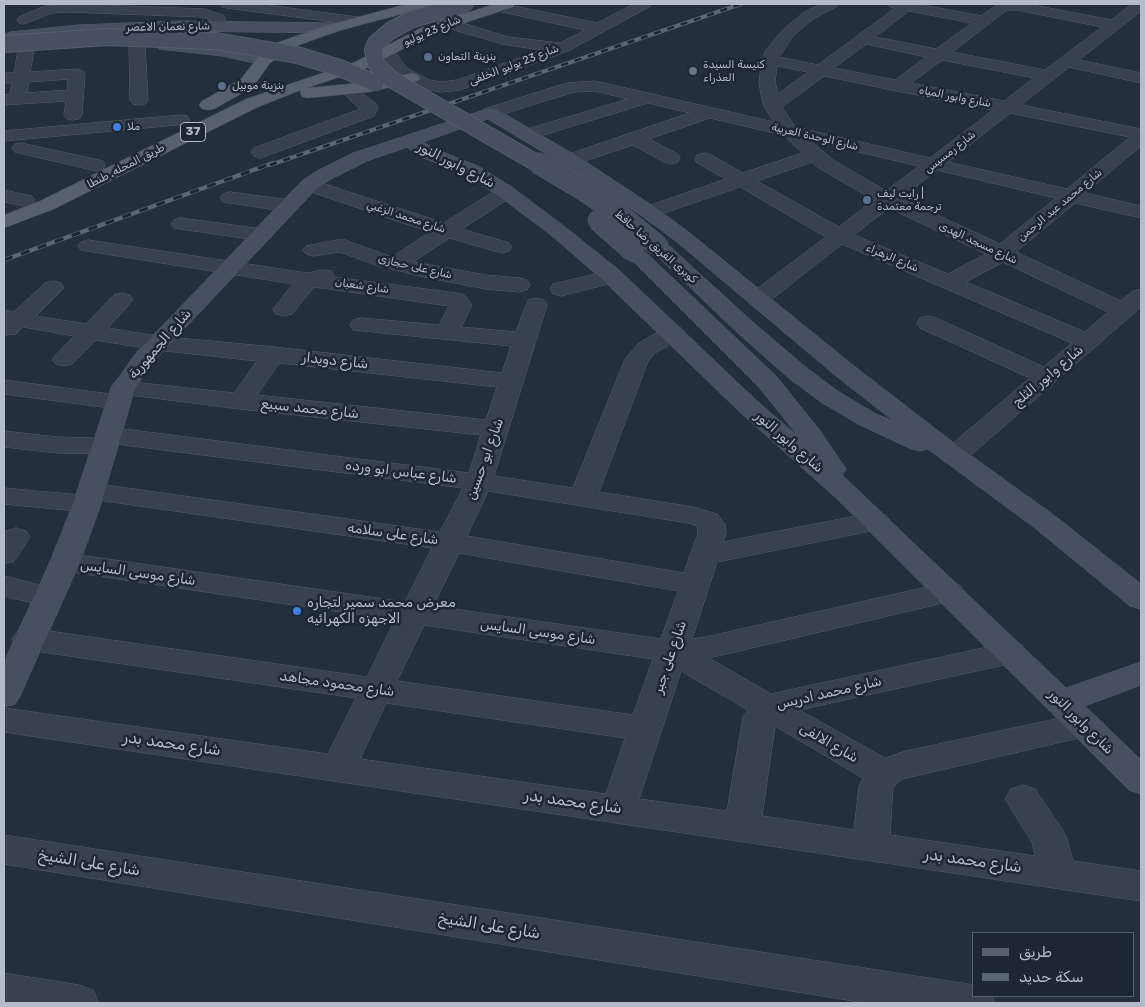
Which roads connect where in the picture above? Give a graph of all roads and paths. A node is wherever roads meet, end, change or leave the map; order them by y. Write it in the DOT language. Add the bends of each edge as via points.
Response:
graph roads {
  1 [pos="48,4"];
  2 [pos="140,4"];
  3 [pos="227,4"];
  4 [pos="423,4"];
  5 [pos="446,4"];
  6 [pos="466,4"];
  7 [pos="644,4"];
  8 [pos="831,4"];
  9 [pos="1141,4"];
  10 [pos="503,5"];
  11 [pos="901,5"];
  12 [pos="72,6"];
  13 [pos="124,10"];
  14 [pos="984,20"];
  15 [pos="357,21"];
  16 [pos="442,25"];
  17 [pos="1121,25"];
  18 [pos="218,26"];
  19 [pos="333,28"];
  20 [pos="599,28"];
  21 [pos="78,30"];
  22 [pos="4,37"];
  23 [pos="862,39"];
  24 [pos="4,44"];
  25 [pos="137,45"];
  26 [pos="562,48"];
  27 [pos="26,50"];
  28 [pos="4,52"];
  29 [pos="387,53"];
  30 [pos="938,55"];
  31 [pos="264,60"];
  32 [pos="770,60"];
  33 [pos="1066,62"];
  34 [pos="523,63"];
  35 [pos="820,70"];
  36 [pos="1048,76"];
  37 [pos="21,77"];
  38 [pos="4,78"];
  39 [pos="412,78"];
  40 [pos="1141,78"];
  41 [pos="375,83"];
  42 [pos="897,86"];
  43 [pos="274,94"];
  44 [pos="75,95"];
  45 [pos="353,95"];
  46 [pos="647,98"];
  47 [pos="139,100"];
  48 [pos="12,104"];
  49 [pos="773,106"];
  50 [pos="1007,107"];
  51 [pos="710,112"];
  52 [pos="490,113"];
  53 [pos="73,115"];
  54 [pos="181,120"];
  55 [pos="789,131"];
  56 [pos="527,135"];
  57 [pos="1141,135"];
  58 [pos="4,136"];
  59 [pos="634,138"];
  60 [pos="408,140"];
  61 [pos="272,145"];
  62 [pos="21,148"];
  63 [pos="814,155"];
  64 [pos="671,158"];
  65 [pos="570,160"];
  66 [pos="704,160"];
  67 [pos="933,164"];
  68 [pos="96,165"];
  69 [pos="741,180"];
  70 [pos="310,186"];
  71 [pos="506,192"];
  72 [pos="4,196"];
  73 [pos="1070,196"];
  74 [pos="230,198"];
  75 [pos="25,200"];
  76 [pos="887,201"];
  77 [pos="290,206"];
  78 [pos="4,208"];
  79 [pos="650,212"];
  80 [pos="1141,212"];
  81 [pos="4,222"];
  82 [pos="181,224"];
  83 [pos="446,231"];
  84 [pos="262,236"];
  85 [pos="840,236"];
  86 [pos="88,246"];
  87 [pos="502,247"];
  88 [pos="313,250"];
  89 [pos="1001,254"];
  90 [pos="389,262"];
  91 [pos="229,269"];
  92 [pos="612,276"];
  93 [pos="309,279"];
  94 [pos="949,283"];
  95 [pos="53,288"];
  96 [pos="561,289"];
  97 [pos="396,291"];
  98 [pos="528,295"];
  99 [pos="758,299"];
  100 [pos="122,300"];
  101 [pos="1133,304"];
  102 [pos="284,309"];
  103 [pos="9,323"];
  104 [pos="928,323"];
  105 [pos="90,332"];
  106 [pos="448,333"];
  107 [pos="673,333"];
  108 [pos="525,340"];
  109 [pos="1088,342"];
  110 [pos="157,343"];
  111 [pos="274,354"];
  112 [pos="64,359"];
  113 [pos="1047,377"];
  114 [pos="512,381"];
  115 [pos="4,386"];
  116 [pos="121,395"];
  117 [pos="240,402"];
  118 [pos="496,430"];
  119 [pos="4,439"];
  120 [pos="106,441"];
  121 [pos="954,456"];
  122 [pos="479,482"];
  123 [pos="846,492"];
  124 [pos="4,496"];
  125 [pos="89,498"];
  126 [pos="583,498"];
  127 [pos="693,515"];
  128 [pos="876,521"];
  129 [pos="449,542"];
  130 [pos="65,562"];
  131 [pos="699,570"];
  132 [pos="4,586"];
  133 [pos="949,592"];
  134 [pos="48,597"];
  135 [pos="1141,599"];
  136 [pos="414,614"];
  137 [pos="28,639"];
  138 [pos="672,651"];
  139 [pos="1011,654"];
  140 [pos="1141,673"];
  141 [pos="6,682"];
  142 [pos="377,690"];
  143 [pos="768,707"];
  144 [pos="1073,714"];
  145 [pos="4,720"];
  146 [pos="645,729"];
  147 [pos="338,768"];
  148 [pos="884,774"];
  149 [pos="1141,781"];
  150 [pos="1023,799"];
  151 [pos="618,809"];
  152 [pos="742,827"];
  153 [pos="870,846"];
  154 [pos="4,849"];
  155 [pos="1058,874"];
  156 [pos="1141,886"];
  157 [pos="4,991"];
  158 [pos="78,1003"];
  159 [pos="975,1003"];
  1 -- 12 [label="street" via="20,14"];
  2 -- 13 [label="street"];
  3 -- 15 [label="street"];
  4 -- 15 [label="main road, 37"];
  5 -- 41 [label="main road, كوبرى الفريق رضا حافظ" via="414,12 366,35 356,49 357,64"];
  6 -- 121 [label="main road, كوبرى الفريق رضا حافظ, bridge" via="390,30 376,43 373,57 376,64 391,79 588,193 621,216 773,352 830,397 910,439"];
  7 -- 20 [label="street, شارع 23 يوليو الخلفى"];
  8 -- 32 [label="street" via="788,32"];
  9 -- 17 [label="street, شارع رمسيس"];
  10 -- 16 [label="main road, شارع 23 يوليو / 37"];
  10 -- 20 [label="street"];
  11 -- 14 [label="street"];
  11 -- 23 [label="street"];
  12 -- 13 [label="street"];
  13 -- 18 [label="street" via="210,14 218,18"];
  13 -- 21 [label="street"];
  14 -- 17 [label="street" via="1002,7 1013,6"];
  14 -- 30 [label="street"];
  15 -- 19 [label="main road, 37"];
  16 -- 26 [label="street" via="507,41"];
  16 -- 29 [label="main road, شارع 23 يوليو / 37"];
  16 -- 34 [label="street" via="497,45"];
  17 -- 33 [label="street, شارع رمسيس"];
  18 -- 19 [label="main road, شارع نعمان الاعصر"];
  18 -- 21 [label="main road, شارع نعمان الاعصر"];
  19 -- 31 [label="main road, طريق المحله, طنطا / 37" via="286,45"];
  20 -- 26 [label="street, شارع 23 يوليو الخلفى"];
  21 -- 22 [label="main road, شارع نعمان الاعصر"];
  23 -- 30 [label="street"];
  23 -- 35 [label="street"];
  24 -- 41 [label="main road, bridge" via="107,37 209,41 297,55"];
  25 -- 27 [label="main road, شارع نعمان الاعصر"];
  25 -- 31 [label="main road, شارع نعمان الاعصر" via="222,51"];
  25 -- 47 [label="street"];
  26 -- 34 [label="street, شارع 23 يوليو الخلفى"];
  27 -- 28 [label="main road, شارع نعمان الاعصر"];
  27 -- 37 [label="street"];
  29 -- 39 [label="street, شارع 23 يوليو الخلفى" via="395,65"];
  29 -- 43 [label="main road, طريق المحله, طنطا / 37"];
  30 -- 36 [label="street"];
  30 -- 42 [label="street"];
  31 -- 54 [label="main road, طريق المحله, طنطا / 37" via="247,83"];
  32 -- 35 [label="street, شارع وابور المياه"];
  32 -- 49 [label="street, شارع مسجد الهدى" via="767,82"];
  33 -- 36 [label="street, شارع رمسيس"];
  33 -- 40 [label="street"];
  34 -- 39 [label="street, شارع 23 يوليو الخلفى" via="451,87 432,86"];
  35 -- 42 [label="street, شارع وابور المياه"];
  35 -- 49 [label="street"];
  36 -- 50 [label="street, شارع رمسيس"];
  37 -- 38 [label="street"];
  37 -- 44 [label="street" via="76,74"];
  37 -- 48 [label="street"];
  39 -- 43 [label="main road" via="346,90"];
  41 -- 123 [label="main road, كوبرى الفريق رضا حافظ, bridge" via="561,194 599,221 744,358 789,406 829,461"];
  42 -- 50 [label="street, شارع وابور المياه"];
  43 -- 81 [label="main road, طريق المحله, طنطا / 37" via="219,118 47,205"];
  44 -- 48 [label="street"];
  44 -- 53 [label="street"];
  45 -- 61 [label="street" via="369,107 368,112"];
  46 -- 51 [label="street, شارع الوحدة العربية"];
  46 -- 52 [label="street, شارع الوحدة العربية" via="580,86"];
  46 -- 56 [label="street"];
  49 -- 55 [label="street, شارع مسجد الهدى"];
  50 -- 57 [label="street, شارع وابور المياه"];
  50 -- 67 [label="street, شارع رمسيس"];
  51 -- 55 [label="street, شارع الوحدة العربية"];
  51 -- 59 [label="street"];
  52 -- 56 [label="main road"];
  52 -- 60 [label="main road, شارع الجمهورية"];
  54 -- 58 [label="street"];
  54 -- 68 [label="main road, طريق المحله, طنطا / 37"];
  55 -- 63 [label="street, شارع مسجد الهدى"];
  55 -- 67 [label="street, شارع الوحدة العربية"];
  56 -- 65 [label="main road"];
  57 -- 73 [label="street, شارع محمد عبد الرحمن"];
  59 -- 64 [label="street"];
  59 -- 65 [label="street"];
  60 -- 70 [label="main road, شارع الجمهورية" via="341,166"];
  60 -- 71 [label="main road, شارع وابور النور" via="428,154 471,170"];
  62 -- 68 [label="street"];
  63 -- 69 [label="street"];
  63 -- 76 [label="street, شارع مسجد الهدى"];
  65 -- 79 [label="main road"];
  66 -- 69 [label="street, شارع الزهراء"];
  67 -- 73 [label="street, شارع الوحدة العربية"];
  67 -- 76 [label="street, شارع رمسيس"];
  68 -- 75 [label="main road, طريق المحله, طنطا / 37"];
  69 -- 79 [label="street"];
  69 -- 85 [label="street, شارع الزهراء"];
  70 -- 77 [label="main road, شارع الجمهورية"];
  70 -- 83 [label="street, شارع محمد الزغبي"];
  71 -- 83 [label="street"];
  71 -- 92 [label="main road, شارع وابور النور"];
  72 -- 75 [label="street"];
  73 -- 80 [label="street, شارع الوحدة العربية"];
  73 -- 89 [label="street, شارع محمد عبد الرحمن"];
  74 -- 77 [label="street"];
  75 -- 78 [label="main road, طريق المحله, طنطا / 37"];
  76 -- 85 [label="street, شارع رمسيس"];
  76 -- 89 [label="street, شارع مسجد الهدى"];
  77 -- 84 [label="main road, شارع الجمهورية"];
  79 -- 99 [label="main road"];
  82 -- 84 [label="street"];
  83 -- 87 [label="street, شارع محمد الزغبي"];
  83 -- 90 [label="street"];
  84 -- 91 [label="main road, شارع الجمهورية"];
  85 -- 94 [label="street, شارع الزهراء"];
  85 -- 99 [label="street, شارع رمسيس"];
  86 -- 91 [label="street, شارع شعبان"];
  88 -- 90 [label="street, شارع على حجازى" via="342,245"];
  89 -- 94 [label="street, شارع محمد عبد الرحمن"];
  89 -- 101 [label="street, شارع مسجد الهدى"];
  90 -- 93 [label="street"];
  90 -- 98 [label="street, شارع على حجازى"];
  91 -- 93 [label="street, شارع شعبان"];
  91 -- 110 [label="main road, شارع الجمهورية"];
  92 -- 96 [label="street"];
  92 -- 107 [label="main road, شارع وابور النور"];
  93 -- 97 [label="street, شارع شعبان"];
  93 -- 102 [label="street"];
  94 -- 109 [label="street, شارع الزهراء"];
  95 -- 103 [label="street"];
  97 -- 106 [label="street, شارع شعبان" via="458,301 461,305"];
  97 -- 106 [label="street" via="368,326"];
  98 -- 108 [label="street, شارع ابو حسين"];
  99 -- 121 [label="main road"];
  100 -- 105 [label="street"];
  101 -- 109 [label="street, شارع وابور الثلج"];
  103 -- 105 [label="street, شارع دويدار"];
  104 -- 113 [label="street"];
  105 -- 110 [label="street, شارع دويدار"];
  105 -- 112 [label="street"];
  106 -- 108 [label="street"];
  107 -- 123 [label="main road, شارع وابور النور" via="749,407"];
  107 -- 126 [label="street" via="647,348 637,359"];
  108 -- 114 [label="street, شارع ابو حسين"];
  109 -- 113 [label="street, شارع وابور الثلج"];
  110 -- 111 [label="street, شارع دويدار"];
  110 -- 116 [label="main road, شارع الجمهورية" via="133,372"];
  111 -- 114 [label="street, شارع دويدار"];
  111 -- 117 [label="street"];
  113 -- 121 [label="street, شارع وابور الثلج"];
  114 -- 118 [label="street, شارع ابو حسين"];
  115 -- 116 [label="street, شارع محمد سبيع"];
  116 -- 117 [label="street, شارع محمد سبيع"];
  116 -- 120 [label="main road, شارع الجمهورية"];
  117 -- 118 [label="street, شارع محمد سبيع"];
  118 -- 122 [label="street, شارع ابو حسين"];
  119 -- 120 [label="street, شارع عباس ابو ورده" via="57,445"];
  120 -- 122 [label="street, شارع عباس ابو ورده"];
  120 -- 125 [label="main road, شارع الجمهورية"];
  121 -- 135 [label="main road" via="1045,522"];
  122 -- 126 [label="street, شارع عباس ابو ورده"];
  122 -- 129 [label="street, شارع ابو حسين"];
  123 -- 128 [label="main road, شارع وابور النور"];
  124 -- 125 [label="street, شارع على سلامه"];
  125 -- 129 [label="street, شارع على سلامه"];
  125 -- 130 [label="main road, شارع الجمهورية"];
  126 -- 127 [label="street, شارع عباس ابو ورده"];
  127 -- 131 [label="street, شارع على جبر" via="707,520 713,528"];
  128 -- 131 [label="street"];
  128 -- 133 [label="main road, شارع وابور النور"];
  129 -- 131 [label="street, شارع على سلامه"];
  129 -- 136 [label="street, شارع ابو حسين"];
  130 -- 134 [label="main road, شارع الجمهورية"];
  130 -- 136 [label="street, شارع موسى السايس"];
  131 -- 138 [label="street, شارع على جبر"];
  132 -- 134 [label="street"];
  133 -- 138 [label="street, شارع موسى السايس" via="706,648"];
  133 -- 139 [label="main road, شارع وابور النور"];
  134 -- 137 [label="main road, شارع الجمهورية"];
  136 -- 138 [label="street, شارع موسى السايس"];
  136 -- 142 [label="street, شارع ابو حسين"];
  137 -- 141 [label="main road, شارع الجمهورية"];
  137 -- 142 [label="street, شارع محمود مجاهد"];
  138 -- 143 [label="street, شارع الالفى"];
  138 -- 146 [label="street, شارع على جبر"];
  139 -- 143 [label="street, شارع محمد ادريس"];
  139 -- 144 [label="main road, شارع وابور النور"];
  140 -- 144 [label="main road"];
  142 -- 146 [label="street, شارع محمود مجاهد"];
  142 -- 147 [label="street, شارع ابو حسين"];
  143 -- 148 [label="street, شارع الالفى"];
  143 -- 152 [label="street, شارع محمد ادريس" via="760,716"];
  144 -- 148 [label="street" via="906,764"];
  144 -- 149 [label="main road, شارع وابور النور"];
  145 -- 147 [label="street, شارع محمد بدر"];
  146 -- 151 [label="street, شارع على جبر"];
  147 -- 151 [label="street, شارع محمد بدر"];
  148 -- 153 [label="street" via="876,786"];
  150 -- 155 [label="street" via="1049,839"];
  151 -- 152 [label="street, شارع محمد بدر"];
  152 -- 153 [label="street, شارع محمد بدر"];
  153 -- 155 [label="street, شارع محمد بدر"];
  154 -- 159 [label="street, شارع على الشيخ"];
  155 -- 156 [label="street, شارع محمد بدر"];
  157 -- 158 [label="street"];
}
